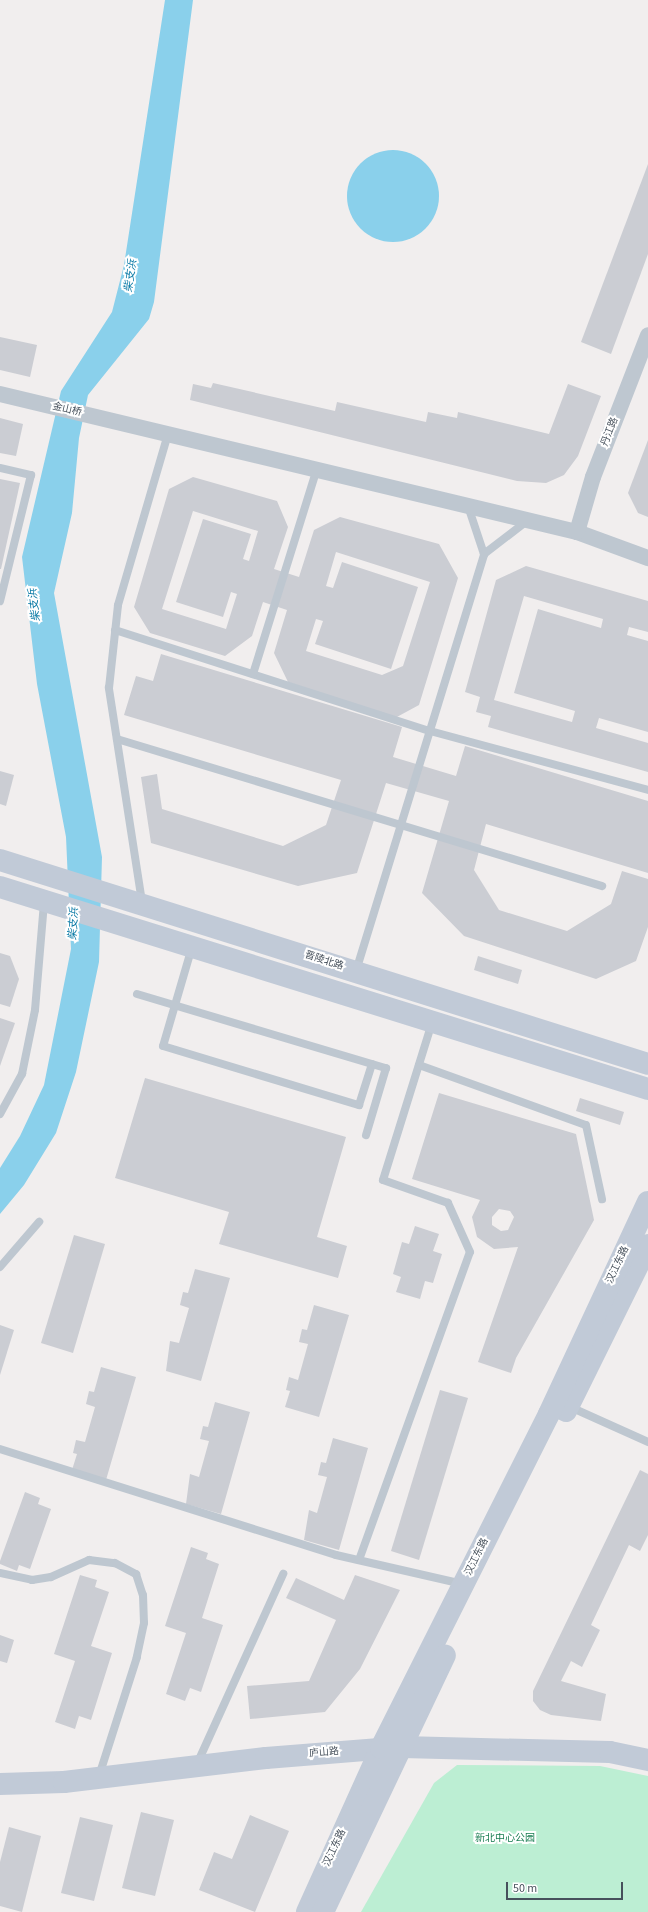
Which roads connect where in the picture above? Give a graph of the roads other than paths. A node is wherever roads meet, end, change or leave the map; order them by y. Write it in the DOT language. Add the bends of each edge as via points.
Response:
graph roads {
  1 [pos="648,335"];
  2 [pos="644,356"];
  3 [pos="0,394"];
  4 [pos="168,434"];
  5 [pos="0,468"];
  6 [pos="317,469"];
  7 [pos="468,506"];
  8 [pos="528,520"];
  9 [pos="577,532"];
  10 [pos="484,554"];
  11 [pos="648,558"];
  12 [pos="0,601"];
  13 [pos="115,630"];
  14 [pos="253,674"];
  15 [pos="430,731"];
  16 [pos="117,739"];
  17 [pos="648,790"];
  18 [pos="401,825"];
  19 [pos="0,860"];
  20 [pos="602,886"];
  21 [pos="0,887"];
  22 [pos="44,900"];
  23 [pos="142,903"];
  24 [pos="192,947"];
  25 [pos="356,971"];
  26 [pos="137,994"];
  27 [pos="175,1006"];
  28 [pos="432,1022"];
  29 [pos="372,1064"];
  30 [pos="648,1064"];
  31 [pos="419,1065"];
  32 [pos="648,1089"];
  33 [pos="0,1114"];
  34 [pos="366,1135"];
  35 [pos="602,1199"];
  36 [pos="648,1202"];
  37 [pos="39,1222"];
  38 [pos="648,1246"];
  39 [pos="0,1267"];
  40 [pos="568,1406"];
  41 [pos="648,1442"];
  42 [pos="0,1449"];
  43 [pos="359,1560"];
  44 [pos="0,1573"];
  45 [pos="283,1574"];
  46 [pos="464,1584"];
  47 [pos="391,1748"];
  48 [pos="648,1760"];
  49 [pos="197,1766"];
  50 [pos="99,1777"];
  51 [pos="0,1784"];
  52 [pos="307,1912"];
  53 [pos="323,1912"];
  1 -- 2 [label="street, 丹江路"];
  2 -- 9 [label="street, 丹江路" via="593,478"];
  3 -- 4 [label="street, 金山桥"];
  4 -- 6 [label="street, 金山桥"];
  4 -- 13 [label="lane" via="118,605"];
  5 -- 12 [label="lane" via="31,475"];
  6 -- 7 [label="street, 金山桥"];
  6 -- 14 [label="lane"];
  7 -- 8 [label="street, 金山桥"];
  7 -- 10 [label="lane"];
  8 -- 9 [label="street, 金山桥"];
  8 -- 10 [label="lane"];
  9 -- 11 [label="street, 金山桥"];
  10 -- 15 [label="lane"];
  13 -- 14 [label="lane"];
  13 -- 16 [label="lane" via="109,688"];
  14 -- 15 [label="lane"];
  15 -- 17 [label="lane"];
  15 -- 18 [label="lane"];
  16 -- 18 [label="lane"];
  16 -- 23 [label="lane"];
  18 -- 20 [label="lane"];
  18 -- 25 [label="lane"];
  19 -- 23 [label="main road, 晋陵北路"];
  21 -- 22 [label="main road"];
  22 -- 24 [label="main road"];
  22 -- 33 [label="lane" via="35,1010 24,1067"];
  23 -- 25 [label="main road, 晋陵北路"];
  24 -- 27 [label="lane"];
  24 -- 28 [label="main road"];
  25 -- 30 [label="main road, 晋陵北路"];
  26 -- 27 [label="lane"];
  27 -- 29 [label="lane"];
  27 -- 29 [label="lane" via="162,1046 359,1106"];
  28 -- 31 [label="lane"];
  28 -- 32 [label="main road"];
  29 -- 34 [label="lane" via="386,1068"];
  31 -- 35 [label="lane" via="586,1125"];
  31 -- 43 [label="lane" via="383,1180 448,1203 470,1252"];
  36 -- 46 [label="main road, 汉江东路"];
  37 -- 39 [label="lane"];
  38 -- 40 [label="main road, 汉江东路"];
  40 -- 41 [label="lane"];
  40 -- 47 [label="main road, 汉江东路"];
  42 -- 43 [label="lane"];
  43 -- 46 [label="lane"];
  44 -- 50 [label="lane" via="32,1580 51,1577 89,1560 115,1563 136,1574 143,1595 144,1623 137,1657"];
  45 -- 49 [label="lane"];
  46 -- 47 [label="main road, 汉江东路"];
  47 -- 48 [label="main road, 庐山路" via="610,1752"];
  47 -- 49 [label="main road, 庐山路"];
  47 -- 52 [label="main road, 汉江东路"];
  47 -- 53 [label="main road, 汉江东路"];
  49 -- 50 [label="main road, 庐山路"];
  50 -- 51 [label="main road, 庐山路"];
}
